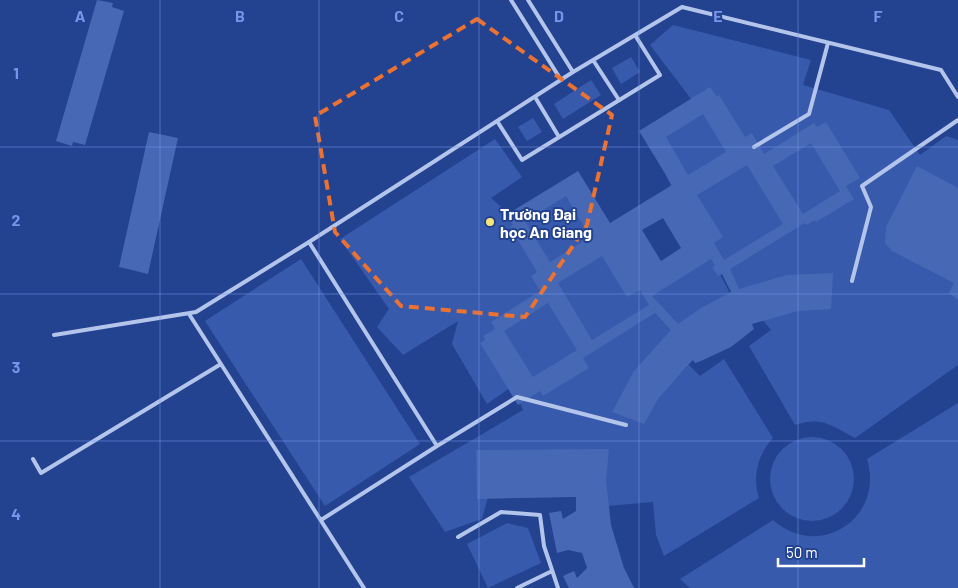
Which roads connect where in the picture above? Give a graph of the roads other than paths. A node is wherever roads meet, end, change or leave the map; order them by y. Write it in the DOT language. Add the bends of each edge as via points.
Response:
graph roads {
  1 [pos="511,0"];
  2 [pos="528,0"];
  3 [pos="635,35"];
  4 [pos="828,43"];
  5 [pos="594,60"];
  6 [pos="572,72"];
  7 [pos="561,80"];
  8 [pos="535,97"];
  9 [pos="958,97"];
  10 [pos="619,100"];
  11 [pos="958,120"];
  12 [pos="498,121"];
  13 [pos="559,137"];
  14 [pos="754,147"];
  15 [pos="309,242"];
  16 [pos="852,281"];
  17 [pos="189,314"];
  18 [pos="54,334"];
  19 [pos="221,364"];
  20 [pos="626,425"];
  21 [pos="438,446"];
  22 [pos="33,459"];
  23 [pos="322,520"];
  24 [pos="458,537"];
  25 [pos="552,572"];
  26 [pos="364,588"];
  27 [pos="517,588"];
  28 [pos="558,588"];
  1 -- 7 [label="lane"];
  2 -- 6 [label="lane"];
  3 -- 4 [label="lane" via="682,7"];
  3 -- 5 [label="lane"];
  3 -- 10 [label="lane" via="660,75"];
  4 -- 9 [label="lane" via="941,70"];
  4 -- 14 [label="lane" via="809,114"];
  5 -- 6 [label="lane"];
  5 -- 10 [label="lane"];
  6 -- 7 [label="lane"];
  7 -- 8 [label="lane"];
  8 -- 12 [label="lane"];
  8 -- 13 [label="lane"];
  10 -- 13 [label="lane"];
  11 -- 16 [label="lane" via="862,186 871,207"];
  12 -- 13 [label="lane" via="522,160"];
  12 -- 15 [label="lane"];
  15 -- 17 [label="lane"];
  15 -- 21 [label="lane"];
  17 -- 18 [label="lane"];
  17 -- 19 [label="lane"];
  19 -- 22 [label="lane" via="41,473"];
  19 -- 23 [label="lane"];
  20 -- 21 [label="lane" via="517,398"];
  21 -- 23 [label="lane"];
  23 -- 26 [label="lane"];
  24 -- 25 [label="lane" via="501,512 540,515"];
  25 -- 27 [label="lane"];
  25 -- 28 [label="lane"];
}
